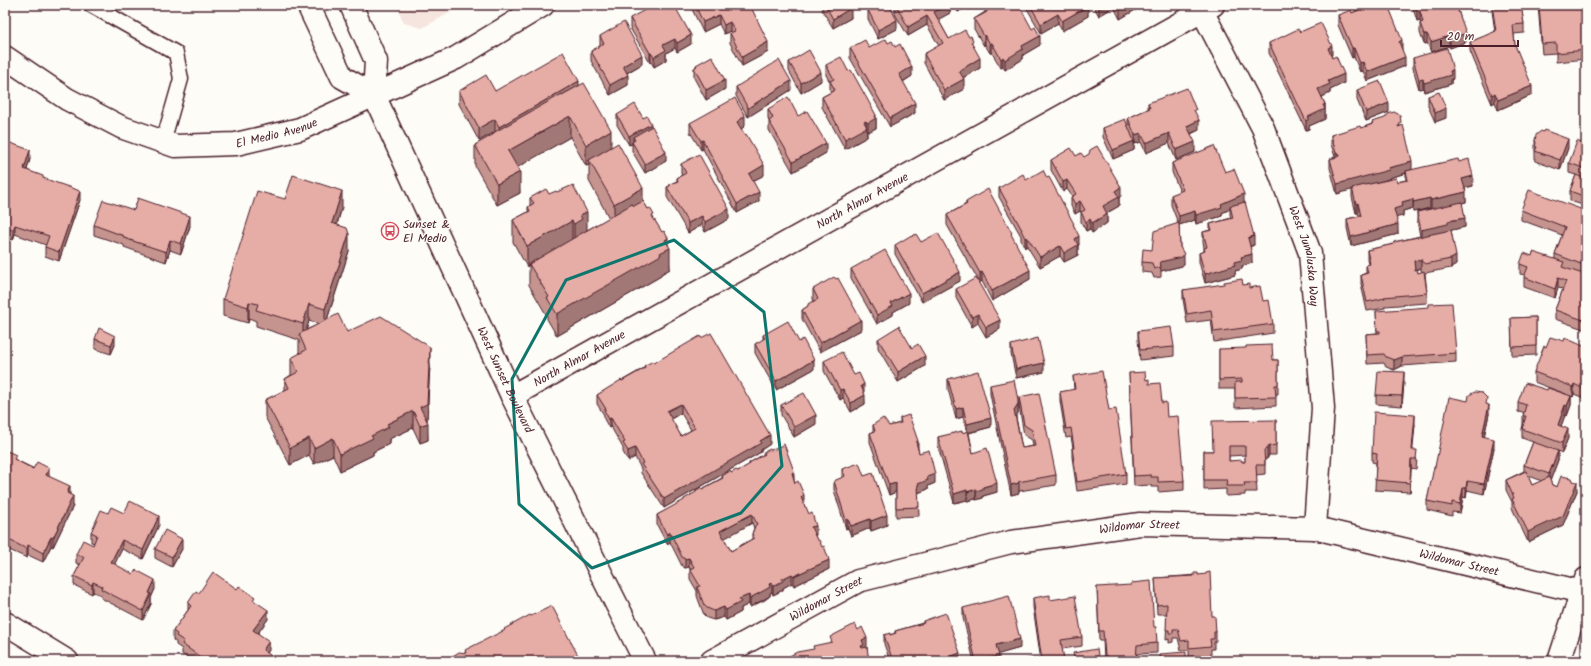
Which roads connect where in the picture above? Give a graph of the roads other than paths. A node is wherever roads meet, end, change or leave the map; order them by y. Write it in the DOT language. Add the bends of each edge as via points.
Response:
graph roads {
  1 [pos="91,5"];
  2 [pos="308,5"];
  3 [pos="351,5"];
  4 [pos="543,5"];
  5 [pos="1205,7"];
  6 [pos="5,57"];
  7 [pos="374,95"];
  8 [pos="162,142"];
  9 [pos="512,396"];
  10 [pos="1315,528"];
  11 [pos="1584,587"];
  12 [pos="5,623"];
  13 [pos="67,661"];
  14 [pos="645,661"];
  15 [pos="712,661"];
  16 [pos="1559,661"];
  1 -- 8 [label="lane" via="176,53 181,79"];
  2 -- 7 [label="street" via="342,77"];
  3 -- 7 [label="street, West Sunset Boulevard" via="376,61"];
  4 -- 7 [label="street, El Medio Avenue" via="456,58"];
  5 -- 9 [label="street, North Almar Avenue"];
  5 -- 10 [label="street, West Junaluska Way" via="1263,128 1310,253 1323,408"];
  6 -- 8 [label="street, El Medio Avenue" via="67,99 121,127"];
  7 -- 8 [label="street, El Medio Avenue" via="300,129 236,144 175,146"];
  7 -- 9 [label="street, West Sunset Boulevard"];
  9 -- 14 [label="street, West Sunset Boulevard"];
  10 -- 11 [label="street, Wildomar Street"];
  10 -- 15 [label="street, Wildomar Street" via="1140,524 1011,542 858,581"];
  11 -- 16 [label="street"];
  12 -- 13 [label="street"];
}
